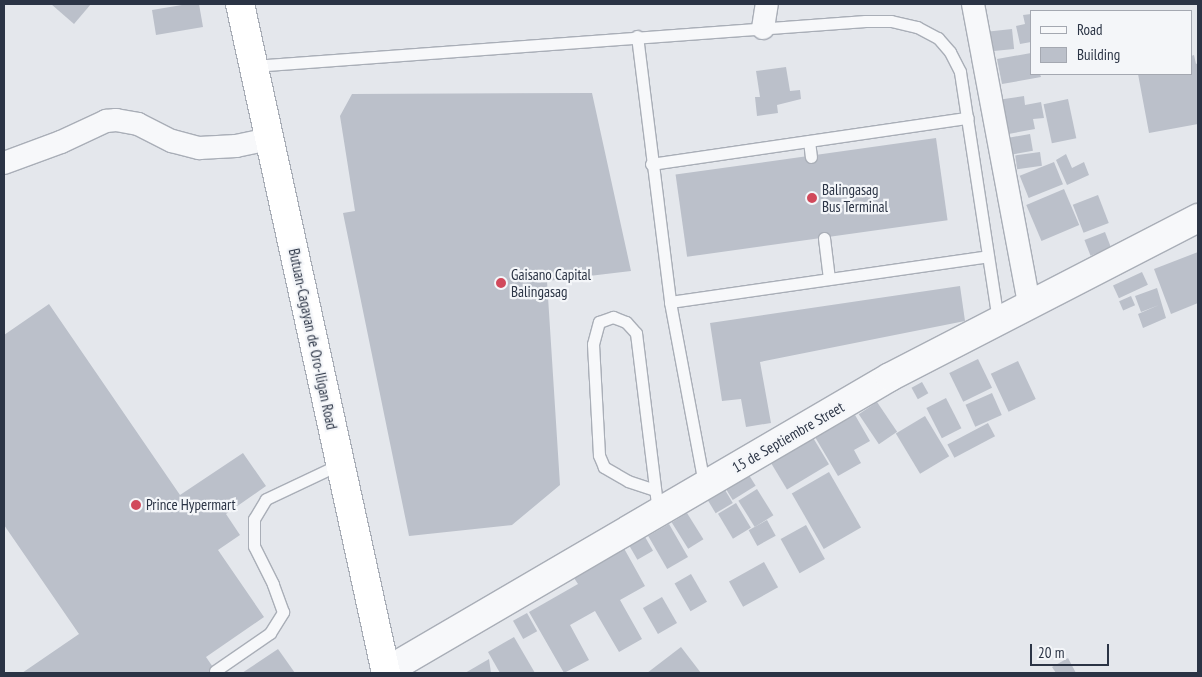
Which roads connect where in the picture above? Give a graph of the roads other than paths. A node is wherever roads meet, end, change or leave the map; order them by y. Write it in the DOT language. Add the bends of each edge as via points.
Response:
graph roads {
  1 [pos="240,4"];
  2 [pos="767,4"];
  3 [pos="972,4"];
  4 [pos="762,28"];
  5 [pos="637,36"];
  6 [pos="253,66"];
  7 [pos="968,118"];
  8 [pos="269,139"];
  9 [pos="809,141"];
  10 [pos="811,157"];
  11 [pos="4,163"];
  12 [pos="651,164"];
  13 [pos="1198,218"];
  14 [pos="824,238"];
  15 [pos="988,256"];
  16 [pos="830,279"];
  17 [pos="670,302"];
  18 [pos="1029,304"];
  19 [pos="998,320"];
  20 [pos="340,463"];
  21 [pos="704,485"];
  22 [pos="656,502"];
  23 [pos="215,671"];
  24 [pos="386,672"];
  1 -- 6 [label="highway, Butuan-Cagayan de Oro-Iligan Road"];
  2 -- 4 [label="street"];
  3 -- 18 [label="street"];
  4 -- 5 [label="lane"];
  4 -- 7 [label="lane" via="865,21 891,21 917,27 938,38 950,52 960,72"];
  5 -- 6 [label="lane"];
  5 -- 12 [label="lane"];
  6 -- 8 [label="highway, Butuan-Cagayan de Oro-Iligan Road"];
  7 -- 9 [label="lane"];
  7 -- 15 [label="lane"];
  8 -- 11 [label="street" via="236,146 200,148 172,141 138,124 116,120"];
  8 -- 20 [label="highway, Butuan-Cagayan de Oro-Iligan Road"];
  9 -- 10 [label="lane"];
  9 -- 12 [label="lane"];
  12 -- 17 [label="lane"];
  13 -- 18 [label="street, 15 de Septiembre Street"];
  14 -- 16 [label="lane"];
  15 -- 16 [label="lane"];
  15 -- 19 [label="lane"];
  16 -- 17 [label="lane"];
  17 -- 21 [label="lane"];
  18 -- 19 [label="street, 15 de Septiembre Street"];
  19 -- 21 [label="street, 15 de Septiembre Street" via="890,377"];
  20 -- 23 [label="lane" via="266,499 254,519 254,546 283,612 270,633"];
  20 -- 24 [label="highway, Butuan-Cagayan de Oro-Iligan Road"];
  21 -- 22 [label="street, 15 de Septiembre Street"];
  22 -- 22 [label="lane" via="636,333 626,322 614,317 599,322 593,344 599,455 604,467"];
  22 -- 24 [label="street, 15 de Septiembre Street"];
}
